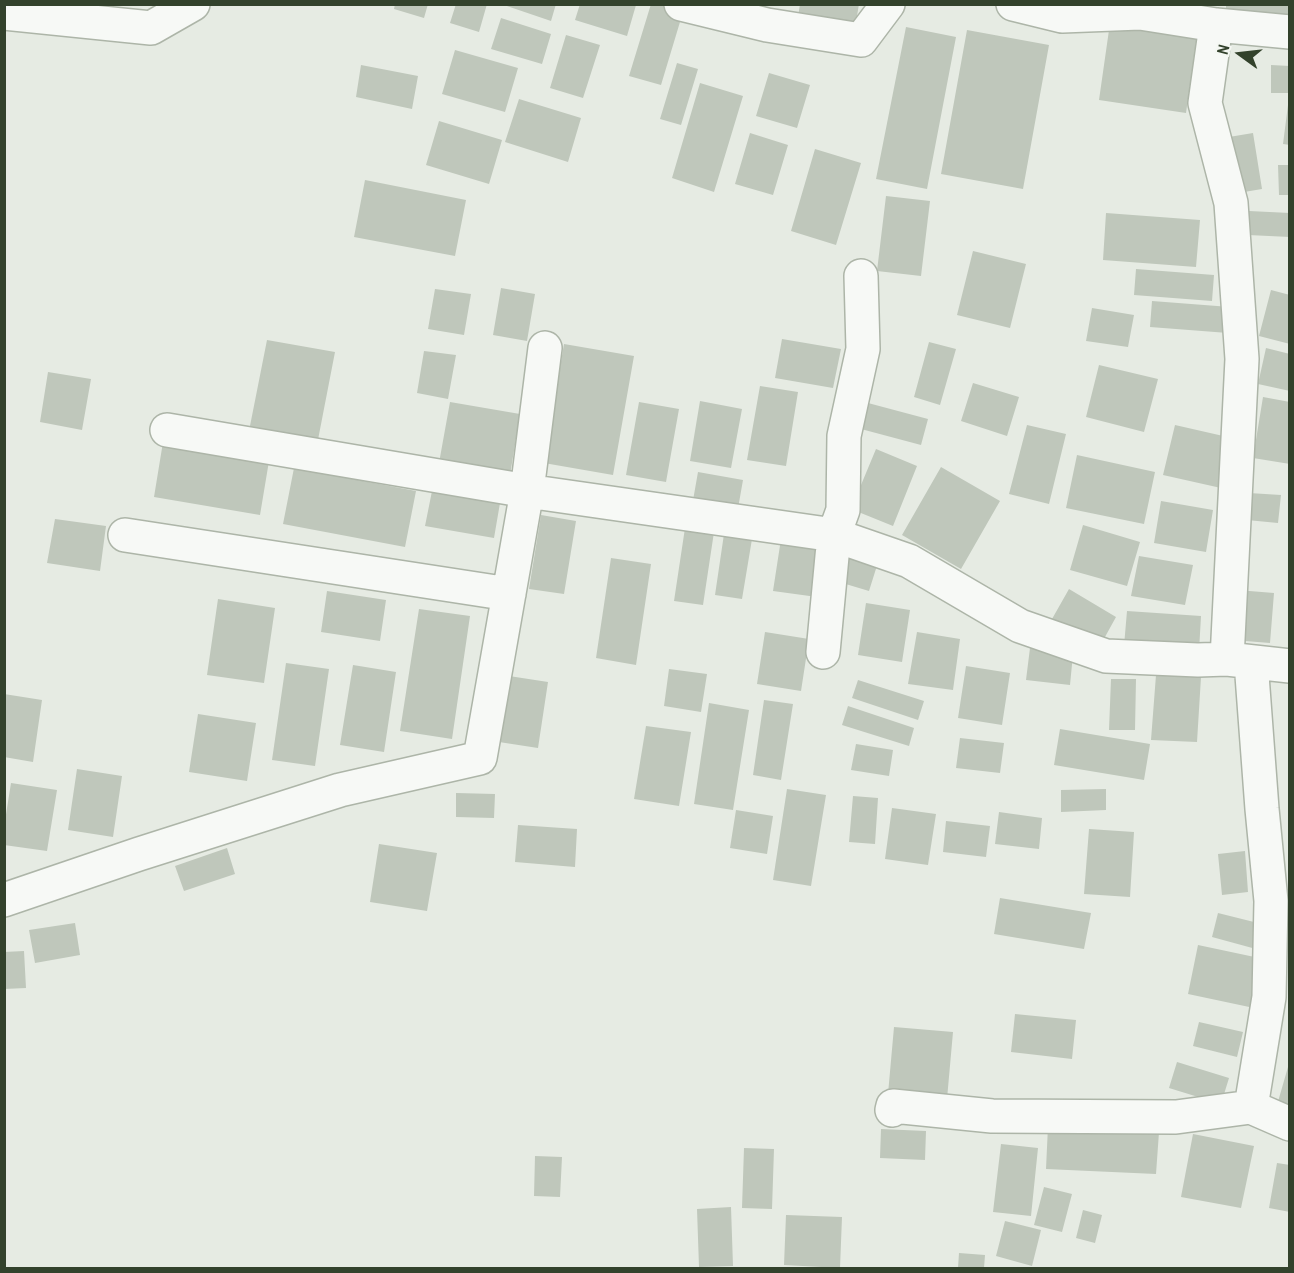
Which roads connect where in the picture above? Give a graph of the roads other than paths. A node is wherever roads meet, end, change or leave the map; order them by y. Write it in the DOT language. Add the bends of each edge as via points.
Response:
graph roads {
  1 [pos="193,4"];
  2 [pos="681,4"];
  3 [pos="888,4"];
  4 [pos="1013,4"];
  5 [pos="4,13"];
  6 [pos="1216,25"];
  7 [pos="1290,32"];
  8 [pos="861,276"];
  9 [pos="545,348"];
  10 [pos="167,430"];
  11 [pos="527,490"];
  12 [pos="125,535"];
  13 [pos="834,535"];
  14 [pos="509,594"];
  15 [pos="823,652"];
  16 [pos="1239,661"];
  17 [pos="1290,666"];
  18 [pos="4,900"];
  19 [pos="1251,1107"];
  20 [pos="892,1110"];
  21 [pos="1290,1124"];
  1 -- 5 [label="street" via="151,28"];
  2 -- 3 [label="street" via="766,25 861,40"];
  4 -- 6 [label="street" via="1062,15 1140,13"];
  6 -- 7 [label="street"];
  6 -- 16 [label="street" via="1205,103 1231,203 1242,358"];
  8 -- 13 [label="street" via="863,349 844,436 843,510"];
  9 -- 11 [label="street"];
  10 -- 11 [label="street"];
  11 -- 13 [label="street"];
  11 -- 14 [label="street"];
  12 -- 14 [label="street"];
  13 -- 15 [label="street"];
  13 -- 16 [label="street" via="909,561 1020,626 1106,656"];
  14 -- 18 [label="street" via="480,758 340,790"];
  16 -- 17 [label="street"];
  16 -- 19 [label="street" via="1262,809 1271,901 1269,997"];
  19 -- 20 [label="street" via="1176,1117 992,1116 893,1106"];
  19 -- 21 [label="street"];
}
